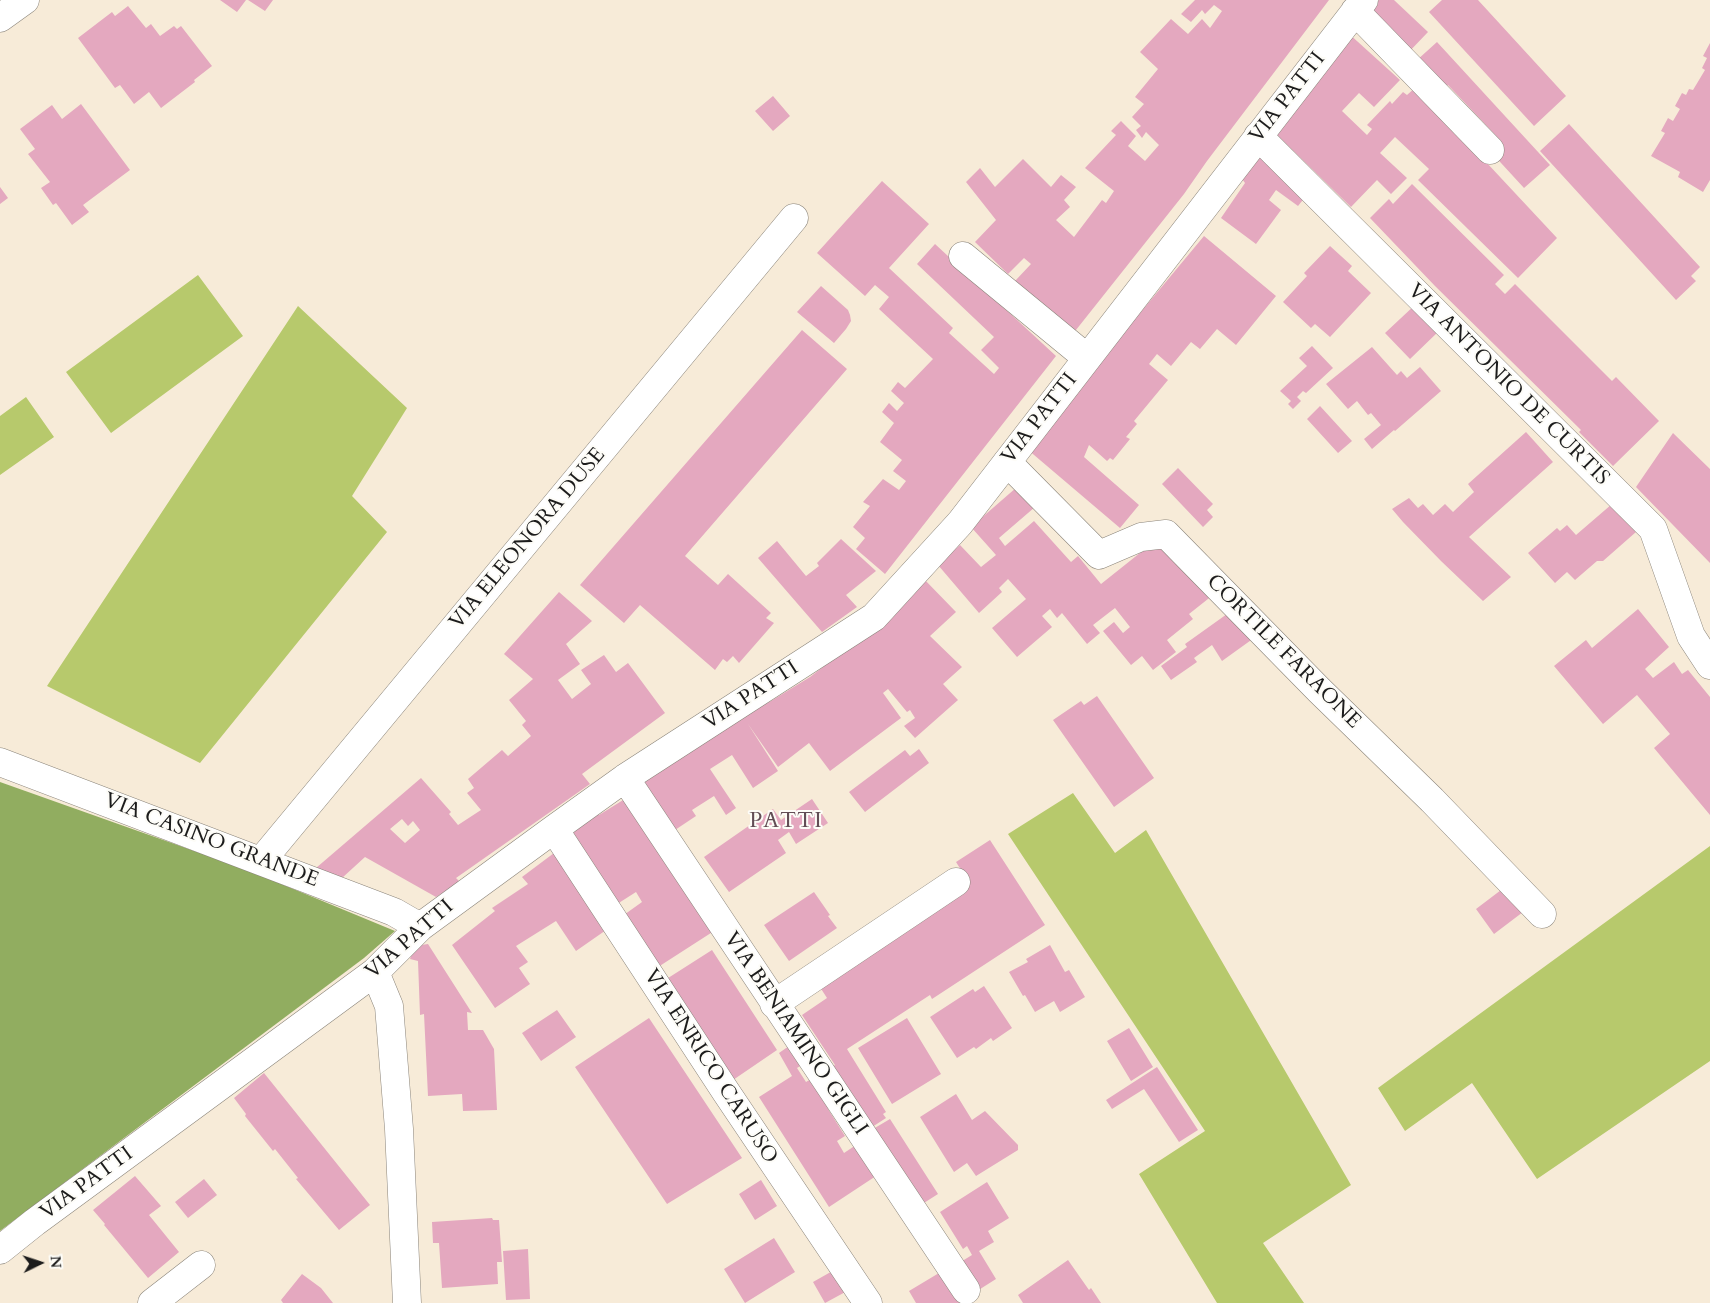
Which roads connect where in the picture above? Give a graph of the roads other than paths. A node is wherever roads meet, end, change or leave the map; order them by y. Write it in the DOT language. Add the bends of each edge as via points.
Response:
graph roads {
  1 [pos="25,0"];
  2 [pos="1359,6"];
  3 [pos="0,18"];
  4 [pos="1258,136"];
  5 [pos="1490,150"];
  6 [pos="794,218"];
  7 [pos="963,256"];
  8 [pos="1087,358"];
  9 [pos="1007,462"];
  10 [pos="1710,665"];
  11 [pos="0,762"];
  12 [pos="625,778"];
  13 [pos="554,829"];
  14 [pos="262,860"];
  15 [pos="956,882"];
  16 [pos="1542,914"];
  17 [pos="420,927"];
  18 [pos="375,972"];
  19 [pos="774,1004"];
  20 [pos="0,1250"];
  21 [pos="201,1266"];
  22 [pos="966,1290"];
  23 [pos="152,1303"];
  24 [pos="407,1303"];
  25 [pos="868,1303"];
  1 -- 3 [label="street"];
  2 -- 4 [label="street, VIA PATTI"];
  2 -- 5 [label="street"];
  4 -- 8 [label="street, VIA PATTI"];
  4 -- 10 [label="street, VIA ANTONIO DE CURTIS" via="1652,529 1691,636"];
  6 -- 14 [label="street, VIA ELEONORA DUSE"];
  7 -- 8 [label="street"];
  8 -- 9 [label="street, VIA PATTI"];
  9 -- 12 [label="street, VIA PATTI" via="960,522 874,617"];
  9 -- 16 [label="street, CORTILE FARAONE" via="1099,555 1141,537 1166,534"];
  11 -- 14 [label="street, VIA CASINO GRANDE"];
  12 -- 13 [label="street, VIA PATTI"];
  12 -- 19 [label="street, VIA BENIAMINO GIGLI"];
  13 -- 17 [label="street, VIA PATTI"];
  13 -- 25 [label="street, VIA ENRICO CARUSO"];
  14 -- 17 [label="street, VIA CASINO GRANDE" via="394,912"];
  15 -- 19 [label="street"];
  17 -- 18 [label="street, VIA PATTI"];
  18 -- 20 [label="street, VIA PATTI"];
  18 -- 24 [label="street" via="389,1006 399,1129"];
  19 -- 22 [label="street, VIA BENIAMINO GIGLI"];
  21 -- 23 [label="street"];
}
